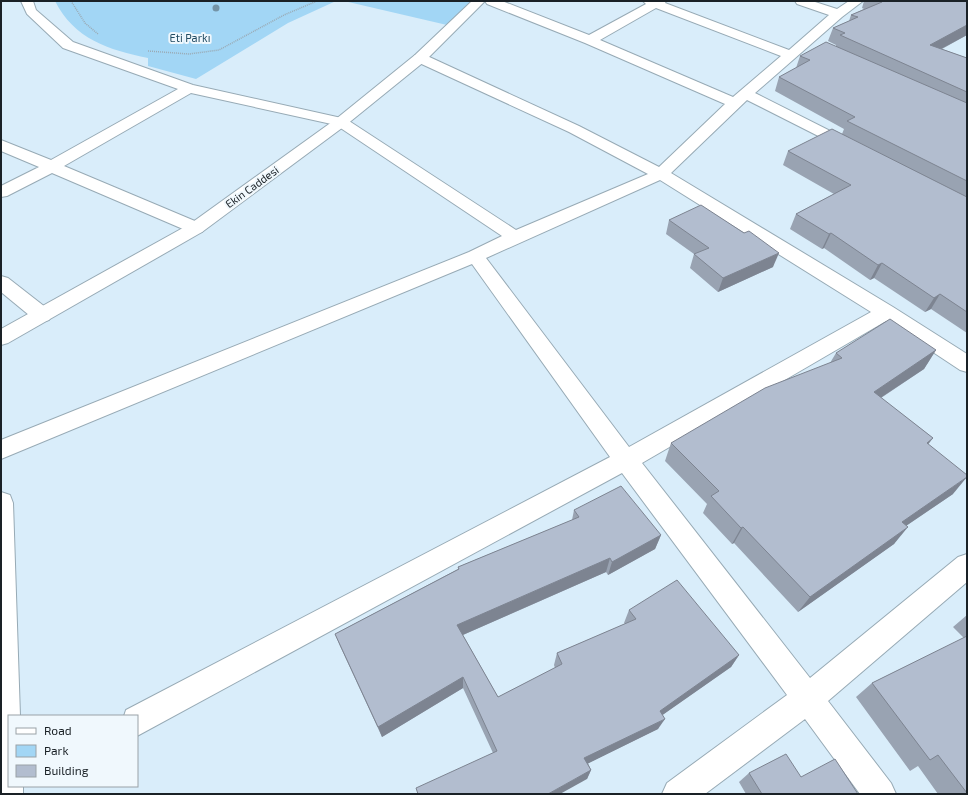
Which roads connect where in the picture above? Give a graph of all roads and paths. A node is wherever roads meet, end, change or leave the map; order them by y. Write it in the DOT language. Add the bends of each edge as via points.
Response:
graph roads {
  1 [pos="27,1"];
  2 [pos="70,1"];
  3 [pos="317,1"];
  4 [pos="479,1"];
  5 [pos="490,1"];
  6 [pos="801,1"];
  7 [pos="857,1"];
  8 [pos="655,2"];
  9 [pos="838,14"];
  10 [pos="99,34"];
  11 [pos="590,40"];
  12 [pos="807,43"];
  13 [pos="820,49"];
  14 [pos="145,51"];
  15 [pos="791,55"];
  16 [pos="420,58"];
  17 [pos="189,88"];
  18 [pos="747,94"];
  19 [pos="735,104"];
  20 [pos="341,122"];
  21 [pos="1,144"];
  22 [pos="860,152"];
  23 [pos="53,166"];
  24 [pos="661,174"];
  25 [pos="1,192"];
  26 [pos="196,228"];
  27 [pos="515,237"];
  28 [pos="476,256"];
  29 [pos="1,282"];
  30 [pos="886,312"];
  31 [pos="42,315"];
  32 [pos="1,338"];
  33 [pos="967,364"];
  34 [pos="1,450"];
  35 [pos="626,460"];
  36 [pos="1,503"];
  37 [pos="967,566"];
  38 [pos="807,699"];
  39 [pos="138,720"];
  40 [pos="8,791"];
  41 [pos="678,794"];
  42 [pos="880,794"];
  1 -- 17 [label="street" via="31,11 68,45"];
  2 -- 10 [label="path" via="85,23"];
  3 -- 14 [label="path" via="284,15 219,50 189,54"];
  4 -- 16 [label="street, Ekin Caddesi"];
  5 -- 11 [label="street"];
  6 -- 9 [label="street"];
  7 -- 9 [label="street"];
  8 -- 11 [label="street"];
  8 -- 15 [label="street"];
  9 -- 12 [label="street"];
  11 -- 19 [label="street"];
  12 -- 13 [label="street"];
  12 -- 15 [label="street"];
  15 -- 18 [label="street"];
  16 -- 20 [label="street, Ekin Caddesi"];
  16 -- 24 [label="street" via="574,128"];
  17 -- 20 [label="street"];
  17 -- 23 [label="street"];
  18 -- 19 [label="street"];
  18 -- 22 [label="street"];
  19 -- 24 [label="street"];
  20 -- 26 [label="street, Ekin Caddesi"];
  20 -- 27 [label="street"];
  21 -- 23 [label="street"];
  23 -- 25 [label="street"];
  23 -- 26 [label="street"];
  24 -- 27 [label="street"];
  24 -- 30 [label="street"];
  26 -- 31 [label="street, Ekin Caddesi"];
  27 -- 28 [label="street"];
  28 -- 34 [label="street"];
  28 -- 35 [label="street"];
  29 -- 31 [label="street"];
  30 -- 33 [label="street"];
  30 -- 35 [label="street"];
  31 -- 32 [label="street, Ekin Caddesi"];
  35 -- 38 [label="street"];
  35 -- 39 [label="street"];
  36 -- 40 [label="street"];
  37 -- 38 [label="street"];
  38 -- 41 [label="street"];
  38 -- 42 [label="street"];
}
